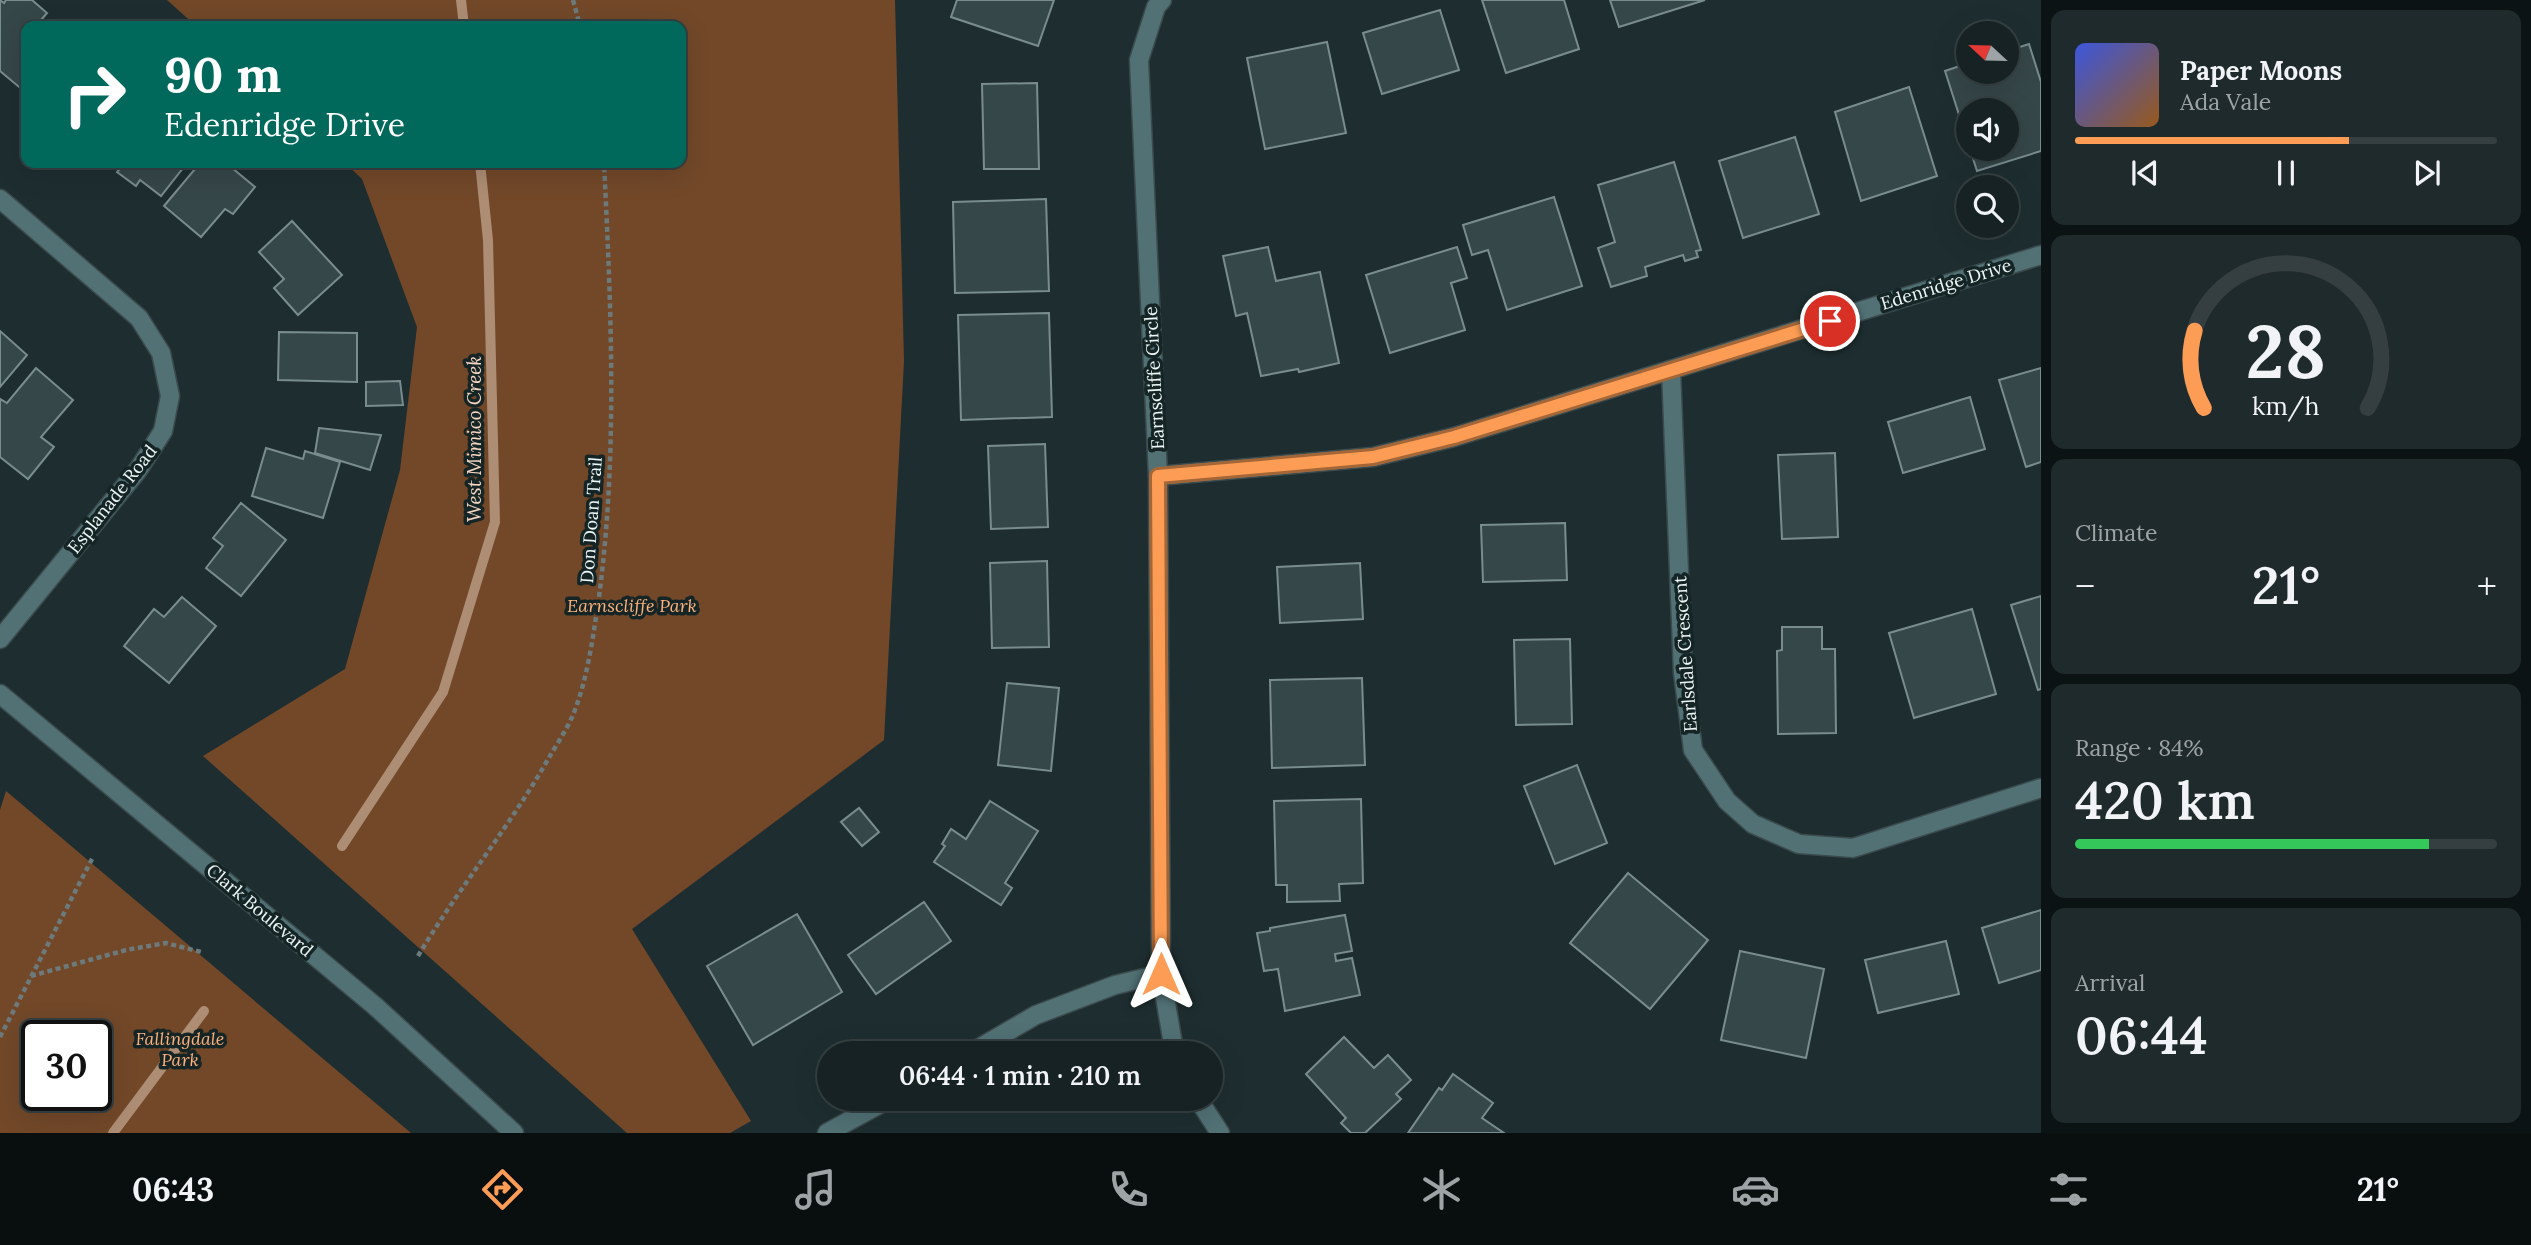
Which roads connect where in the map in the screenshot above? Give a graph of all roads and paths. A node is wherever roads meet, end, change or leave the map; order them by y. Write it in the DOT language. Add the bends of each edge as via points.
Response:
graph roads {
  1 [pos="573,0"];
  2 [pos="1162,0"];
  3 [pos="579,21"];
  4 [pos="604,168"];
  5 [pos="0,199"];
  6 [pos="2041,255"];
  7 [pos="1671,370"];
  8 [pos="1158,476"];
  9 [pos="0,639"];
  10 [pos="0,694"];
  11 [pos="2041,788"];
  12 [pos="93,857"];
  13 [pos="201,952"];
  14 [pos="418,956"];
  15 [pos="1161,974"];
  16 [pos="31,976"];
  17 [pos="0,1037"];
  18 [pos="991,1041"];
  19 [pos="1172,1041"];
  20 [pos="867,1111"];
  21 [pos="1206,1111"];
  22 [pos="514,1133"];
  23 [pos="827,1133"];
  24 [pos="1220,1133"];
  1 -- 3 [label="path"];
  2 -- 8 [label="street, Earnscliffe Circle" via="1139,60"];
  4 -- 14 [label="path, Don Doan Trail" via="610,447 606,546 592,647 567,727 524,801"];
  5 -- 9 [label="street, Esplanade Road" via="139,318 161,353 170,396 163,431 138,470"];
  6 -- 7 [label="street, Edenridge Drive"];
  7 -- 8 [label="street, Edenridge Drive" via="1454,437 1373,457"];
  7 -- 11 [label="street, Earlsdale Crescent" via="1683,673 1691,737 1693,750 1727,801 1753,824 1799,844 1853,848"];
  8 -- 15 [label="street, Earnscliffe Circle"];
  10 -- 22 [label="street, Clark Boulevard" via="375,1006"];
  12 -- 16 [label="path"];
  13 -- 16 [label="path" via="166,943"];
  15 -- 18 [label="street" via="1115,985 1036,1015"];
  15 -- 19 [label="street, Earnscliffe Circle"];
  16 -- 17 [label="path"];
  20 -- 23 [label="street"];
  21 -- 24 [label="street"];
}
